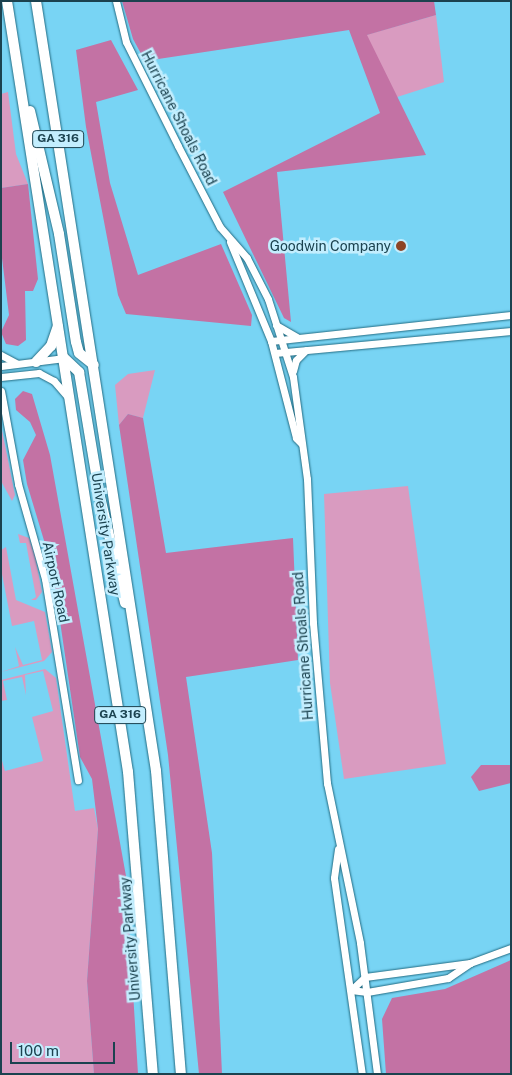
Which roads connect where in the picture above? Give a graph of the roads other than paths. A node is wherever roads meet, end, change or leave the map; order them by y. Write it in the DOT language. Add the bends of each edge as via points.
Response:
graph roads {
  1 [pos="7,1"];
  2 [pos="36,1"];
  3 [pos="116,1"];
  4 [pos="21,86"];
  5 [pos="230,242"];
  6 [pos="511,315"];
  7 [pos="58,323"];
  8 [pos="276,324"];
  9 [pos="511,331"];
  10 [pos="302,338"];
  11 [pos="280,340"];
  12 [pos="271,341"];
  13 [pos="306,349"];
  14 [pos="284,351"];
  15 [pos="275,353"];
  16 [pos="1,354"];
  17 [pos="64,358"];
  18 [pos="36,362"];
  19 [pos="19,364"];
  20 [pos="94,365"];
  21 [pos="1,366"];
  22 [pos="1,377"];
  23 [pos="293,377"];
  24 [pos="1,391"];
  25 [pos="71,402"];
  26 [pos="302,444"];
  27 [pos="137,642"];
  28 [pos="78,780"];
  29 [pos="338,845"];
  30 [pos="511,948"];
  31 [pos="470,963"];
  32 [pos="365,977"];
  33 [pos="351,990"];
  34 [pos="367,992"];
  35 [pos="153,1074"];
  36 [pos="181,1074"];
  37 [pos="362,1074"];
  38 [pos="377,1074"];
  1 -- 4 [label="highway, University Parkway / GA 316"];
  2 -- 20 [label="highway, University Parkway / GA 316"];
  3 -- 5 [label="street, Hurricane Shoals Road" via="126,42"];
  4 -- 7 [label="highway, University Parkway / GA 316"];
  4 -- 20 [label="highway" via="52,197 76,342 79,352"];
  5 -- 8 [label="street, Hurricane Shoals Road" via="247,258"];
  5 -- 12 [label="street, Hurricane Shoals Road"];
  6 -- 10 [label="street"];
  7 -- 17 [label="highway, University Parkway / GA 316"];
  7 -- 18 [label="highway" via="51,346"];
  8 -- 10 [label="street"];
  8 -- 11 [label="street, Hurricane Shoals Road"];
  9 -- 13 [label="street"];
  10 -- 11 [label="street"];
  11 -- 12 [label="street"];
  11 -- 14 [label="street, Hurricane Shoals Road"];
  12 -- 15 [label="street, Hurricane Shoals Road"];
  13 -- 14 [label="street"];
  13 -- 23 [label="street" via="293,365"];
  14 -- 15 [label="street"];
  14 -- 23 [label="street, Hurricane Shoals Road"];
  15 -- 26 [label="street, Hurricane Shoals Road" via="296,438"];
  16 -- 19 [label="street"];
  17 -- 18 [label="street"];
  17 -- 25 [label="highway, University Parkway / GA 316"];
  17 -- 27 [label="highway" via="80,372 100,497"];
  18 -- 19 [label="street"];
  19 -- 21 [label="street"];
  20 -- 27 [label="highway, University Parkway / GA 316"];
  22 -- 25 [label="street" via="44,374"];
  23 -- 26 [label="street, Hurricane Shoals Road"];
  24 -- 28 [label="street, Airport Road" via="16,475 45,579"];
  25 -- 35 [label="highway, University Parkway / GA 316" via="128,772"];
  26 -- 29 [label="street, Hurricane Shoals Road" via="320,721"];
  27 -- 36 [label="highway, University Parkway / GA 316" via="167,867"];
  29 -- 32 [label="street, Hurricane Shoals Road" via="349,877"];
  29 -- 33 [label="street, Hurricane Shoals Road" via="334,878"];
  30 -- 31 [label="street"];
  31 -- 32 [label="street"];
  31 -- 34 [label="street" via="448,978"];
  32 -- 33 [label="street"];
  32 -- 34 [label="street, Hurricane Shoals Road"];
  33 -- 34 [label="street"];
  33 -- 37 [label="street, Hurricane Shoals Road"];
  34 -- 38 [label="street, Hurricane Shoals Road"];
}
